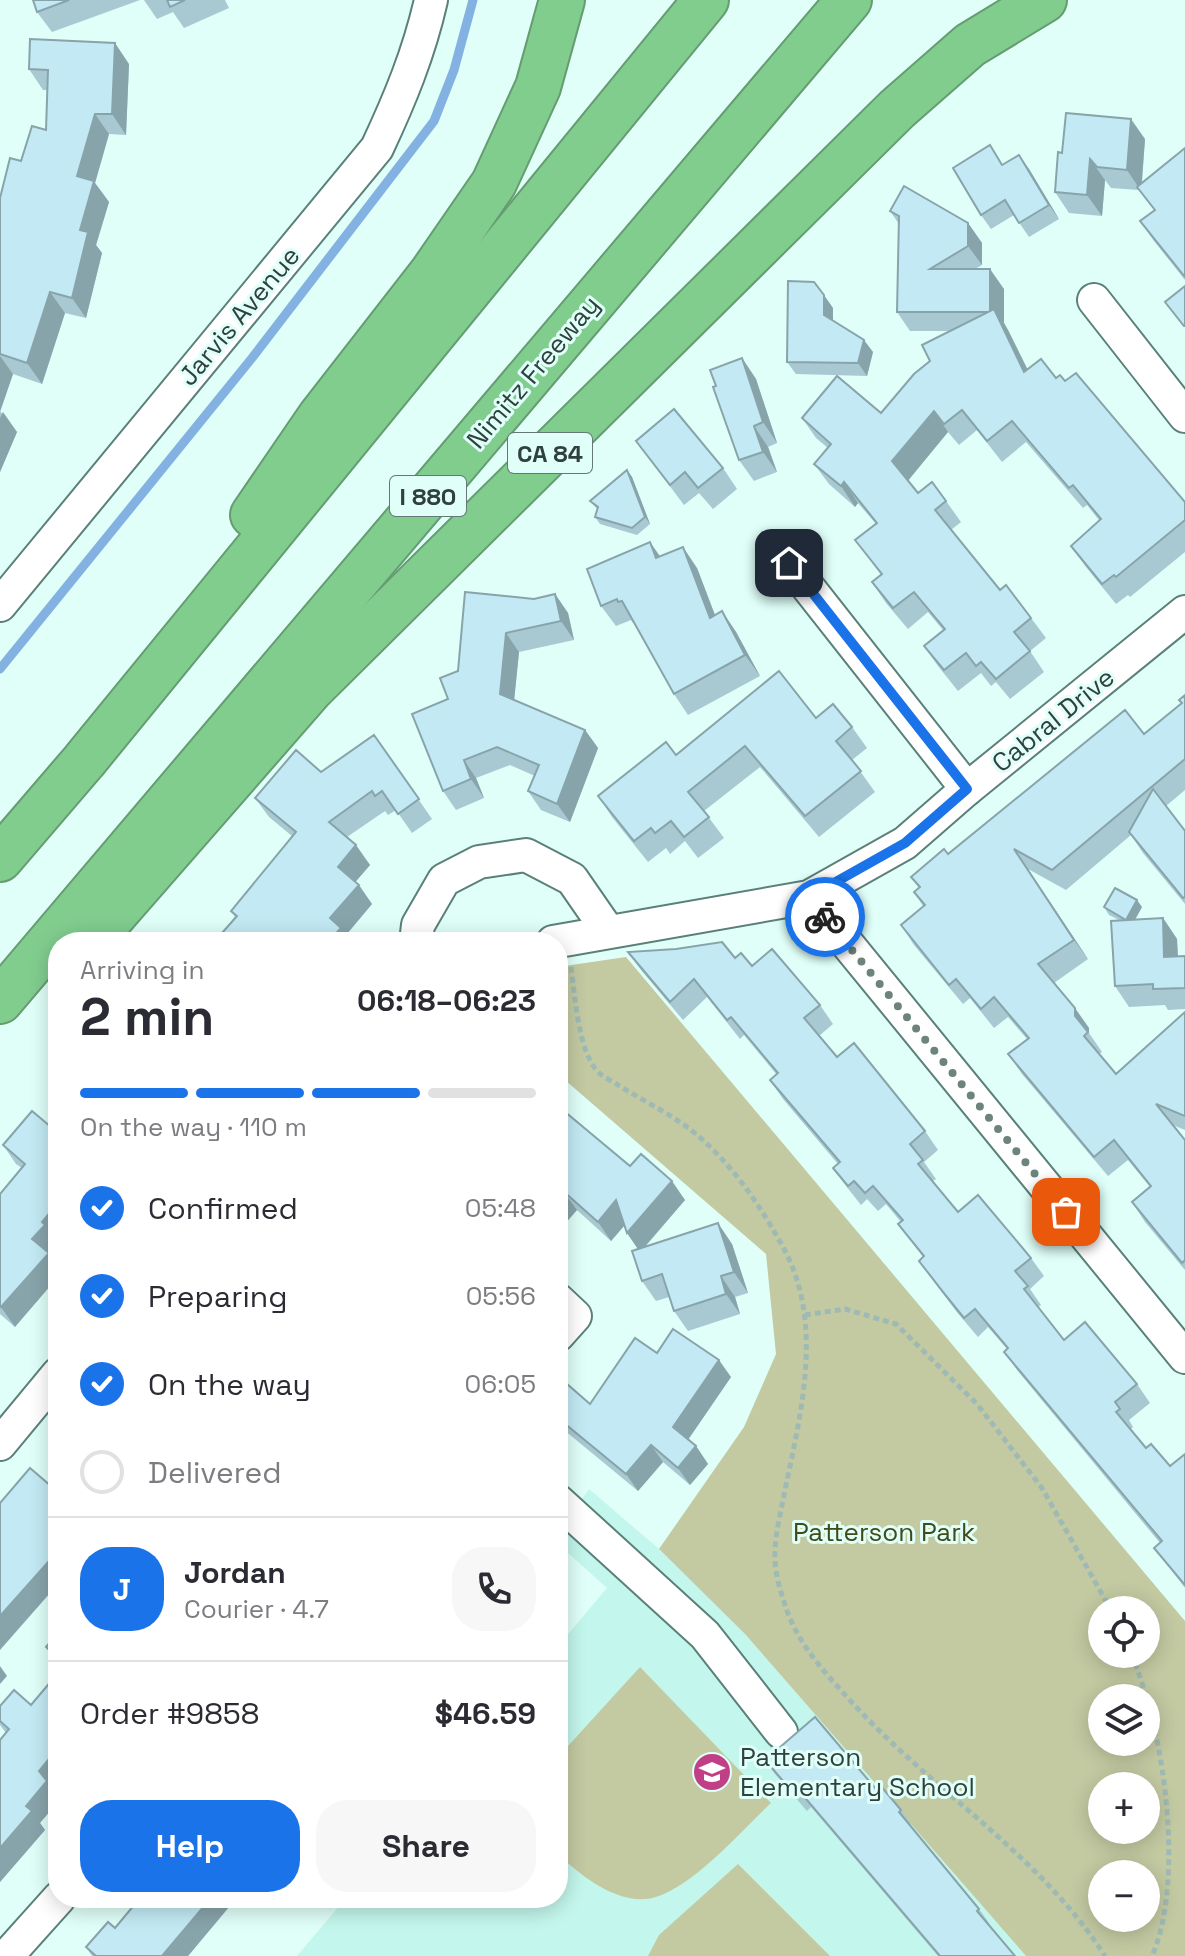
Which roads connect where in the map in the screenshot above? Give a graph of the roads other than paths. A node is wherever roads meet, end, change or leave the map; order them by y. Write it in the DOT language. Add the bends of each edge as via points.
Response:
graph roads {
  1 [pos="431,0"];
  2 [pos="562,0"];
  3 [pos="706,0"];
  4 [pos="849,0"];
  5 [pos="1044,0"];
  6 [pos="1094,300"];
  7 [pos="1185,416"];
  8 [pos="789,563"];
  9 [pos="0,605"];
  10 [pos="1185,612"];
  11 [pos="84,761"];
  12 [pos="967,789"];
  13 [pos="0,859"];
  14 [pos="809,897"];
  15 [pos="608,931"];
  16 [pos="58,932"];
  17 [pos="99,932"];
  18 [pos="417,932"];
  19 [pos="568,938"];
  20 [pos="48,944"];
  21 [pos="48,975"];
  22 [pos="4,996"];
  23 [pos="568,1309"];
  24 [pos="568,1324"];
  25 [pos="1185,1357"];
  26 [pos="48,1386"];
  27 [pos="0,1444"];
  28 [pos="568,1510"];
  29 [pos="781,1732"];
  30 [pos="50,1908"];
  31 [pos="7,1956"];
  1 -- 9 [label="street, Jarvis Avenue" via="405,87 377,148"];
  2 -- 11 [label="highway" via="538,87 494,183 320,417"];
  3 -- 11 [label="highway"];
  4 -- 16 [label="highway, Nimitz Freeway / I 880"];
  5 -- 17 [label="highway, CA 84" via="970,45 875,132 311,689"];
  6 -- 7 [label="street"];
  8 -- 12 [label="street"];
  10 -- 12 [label="street, Cabral Drive"];
  11 -- 13 [label="highway"];
  12 -- 14 [label="street, Cabral Drive" via="905,843"];
  14 -- 15 [label="street, Cabral Drive"];
  14 -- 25 [label="street"];
  15 -- 18 [label="street" via="572,879 526,855 479,862 444,880"];
  15 -- 19 [label="street, Cabral Drive"];
  20 -- 22 [label="highway, Nimitz Freeway / I 880"];
  21 -- 22 [label="highway"];
  23 -- 24 [label="street" via="575,1316"];
  26 -- 27 [label="street"];
  28 -- 29 [label="street" via="705,1635"];
  30 -- 31 [label="street"];
}
